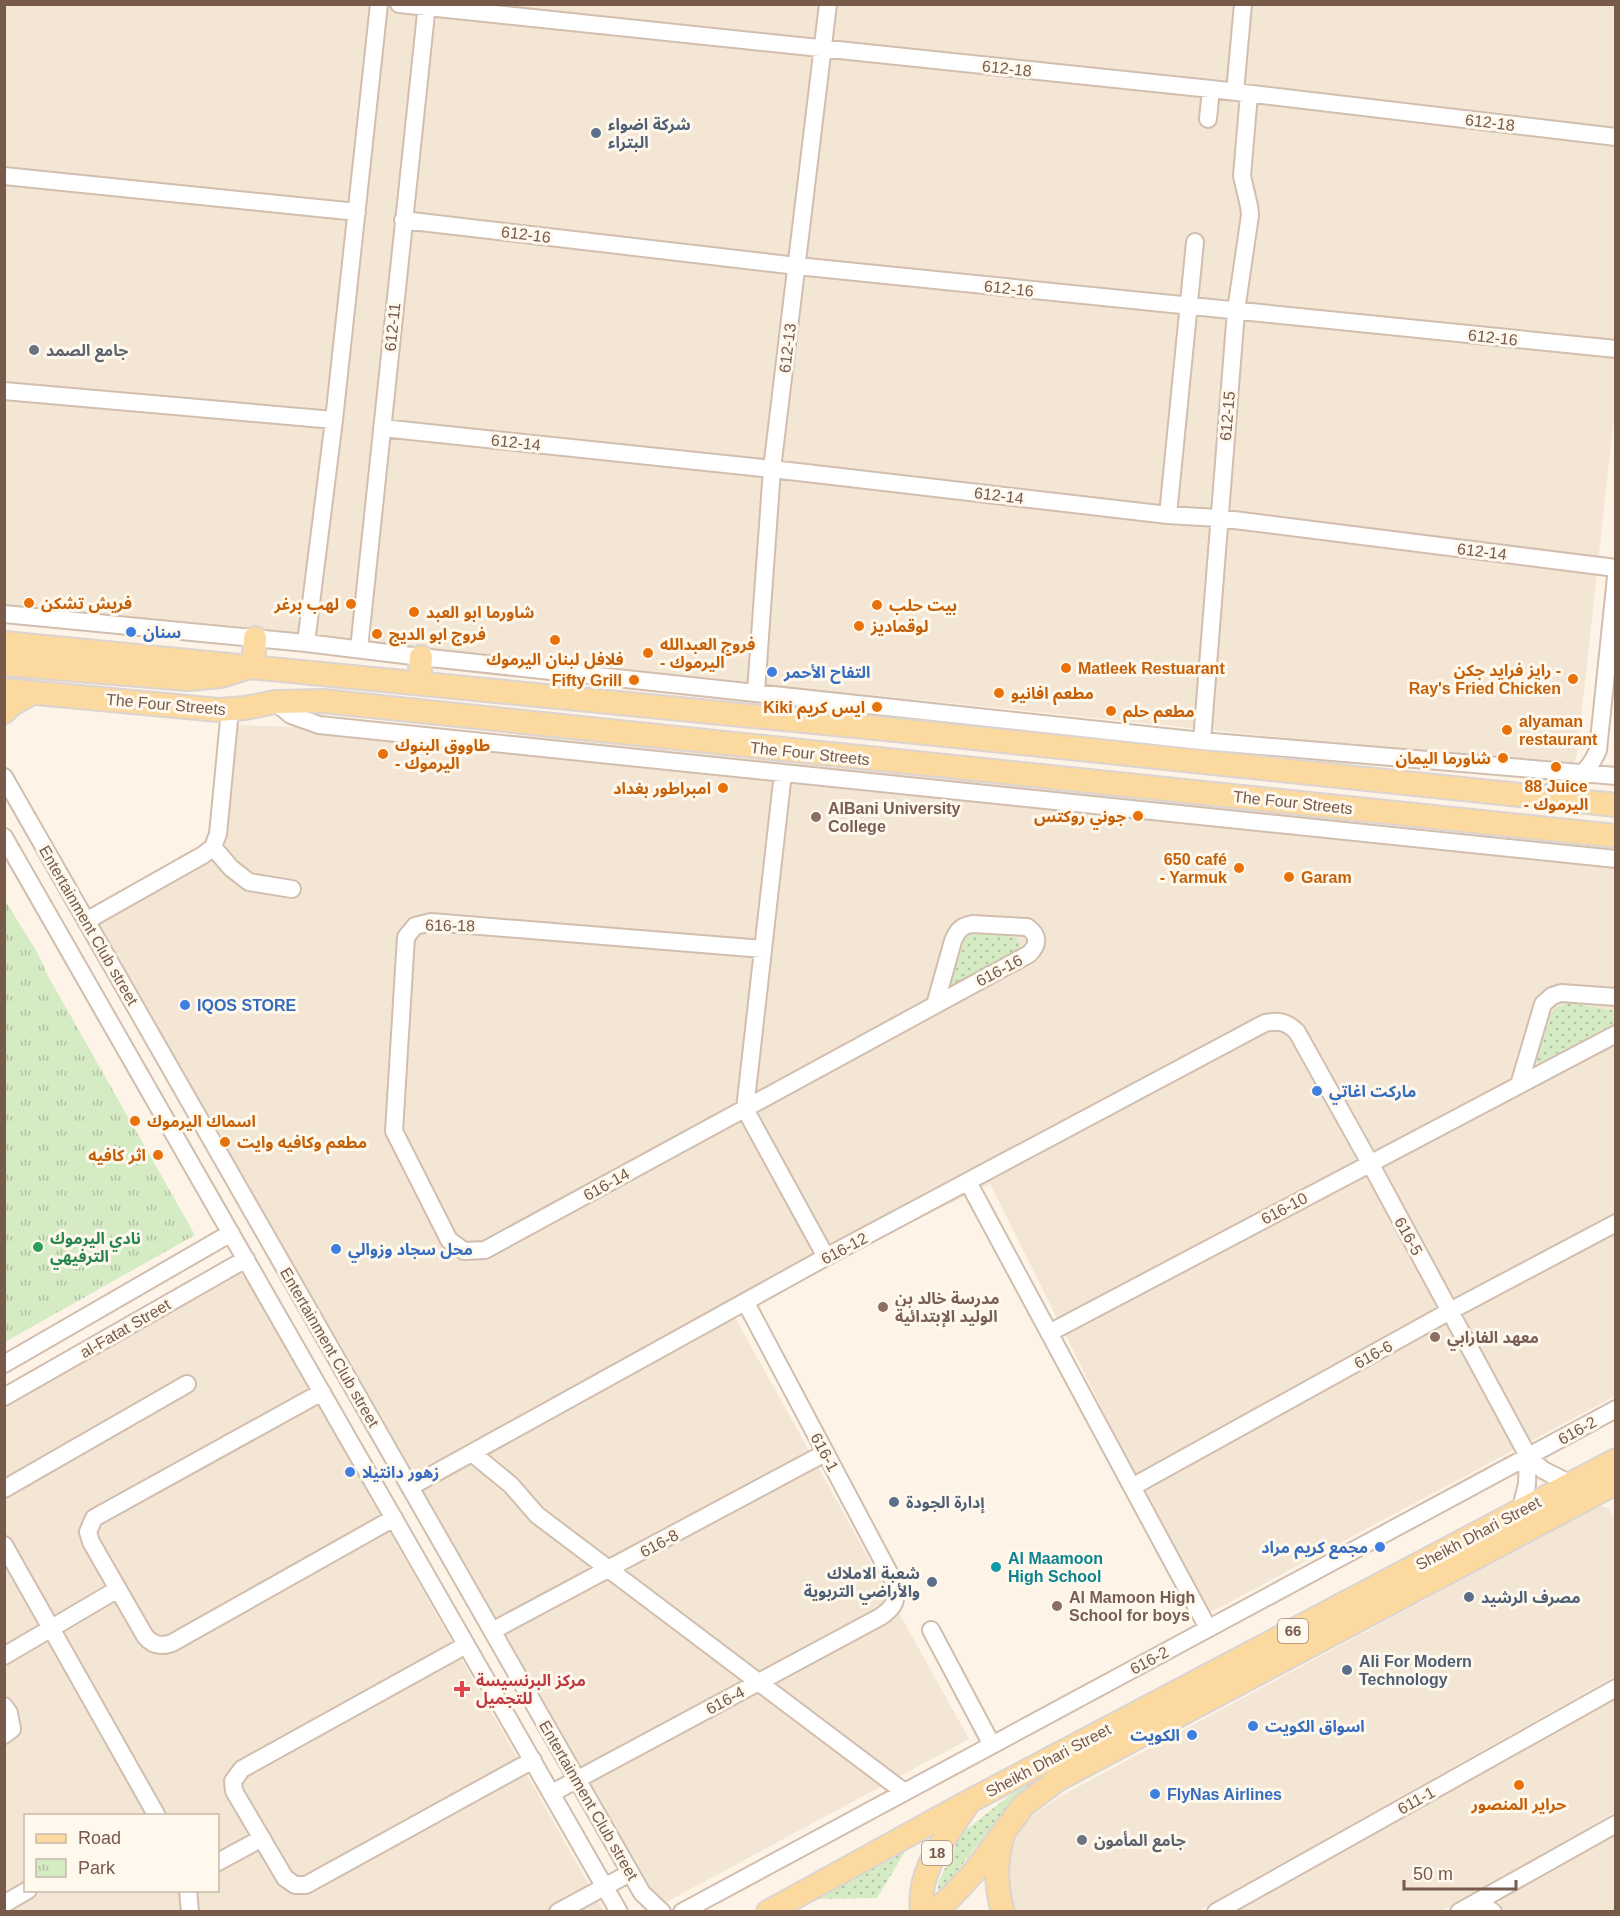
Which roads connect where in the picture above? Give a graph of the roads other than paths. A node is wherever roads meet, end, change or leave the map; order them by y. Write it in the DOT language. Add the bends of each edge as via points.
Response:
graph roads {
  1 [pos="379,4"];
  2 [pos="399,4"];
  3 [pos="828,4"];
  4 [pos="1243,4"];
  5 [pos="427,6"];
  6 [pos="823,48"];
  7 [pos="1211,89"];
  8 [pos="1243,93"];
  9 [pos="1208,119"];
  10 [pos="1616,137"];
  11 [pos="4,176"];
  12 [pos="357,212"];
  13 [pos="403,220"];
  14 [pos="1196,243"];
  15 [pos="797,266"];
  16 [pos="1190,307"];
  17 [pos="1236,311"];
  18 [pos="1616,349"];
  19 [pos="4,391"];
  20 [pos="334,420"];
  21 [pos="382,428"];
  22 [pos="772,469"];
  23 [pos="1168,514"];
  24 [pos="1218,518"];
  25 [pos="1616,568"];
  26 [pos="1616,577"];
  27 [pos="4,614"];
  28 [pos="255,638"];
  29 [pos="4,643"];
  30 [pos="306,643"];
  31 [pos="359,649"];
  32 [pos="421,657"];
  33 [pos="4,664"];
  34 [pos="253,666"];
  35 [pos="419,682"];
  36 [pos="4,690"];
  37 [pos="756,692"];
  38 [pos="32,693"];
  39 [pos="275,702"];
  40 [pos="230,710"];
  41 [pos="4,712"];
  42 [pos="926,732"];
  43 [pos="1202,741"];
  44 [pos="922,765"];
  45 [pos="783,773"];
  46 [pos="1584,773"];
  47 [pos="1616,776"];
  48 [pos="4,777"];
  49 [pos="1540,797"];
  50 [pos="1616,805"];
  51 [pos="1616,836"];
  52 [pos="4,837"];
  53 [pos="213,847"];
  54 [pos="1616,860"];
  55 [pos="292,889"];
  56 [pos="86,921"];
  57 [pos="763,949"];
  58 [pos="1616,997"];
  59 [pos="935,1005"];
  60 [pos="1283,1022"];
  61 [pos="1616,1034"];
  62 [pos="1519,1084"];
  63 [pos="745,1108"];
  64 [pos="1370,1163"];
  65 [pos="968,1182"];
  66 [pos="1616,1223"];
  67 [pos="224,1237"];
  68 [pos="464,1251"];
  69 [pos="826,1257"];
  70 [pos="246,1259"];
  71 [pos="231,1268"];
  72 [pos="746,1303"];
  73 [pos="1450,1311"];
  74 [pos="1049,1333"];
  75 [pos="4,1364"];
  76 [pos="187,1384"];
  77 [pos="322,1392"];
  78 [pos="4,1397"];
  79 [pos="1616,1409"];
  80 [pos="472,1453"];
  81 [pos="825,1453"];
  82 [pos="1528,1456"];
  83 [pos="1616,1460"];
  84 [pos="1571,1484"];
  85 [pos="1614,1486"];
  86 [pos="410,1487"];
  87 [pos="1132,1487"];
  88 [pos="4,1489"];
  89 [pos="1520,1512"];
  90 [pos="394,1518"];
  91 [pos="4,1545"];
  92 [pos="451,1559"];
  93 [pos="424,1569"];
  94 [pos="609,1569"];
  95 [pos="118,1589"];
  96 [pos="895,1603"];
  97 [pos="51,1628"];
  98 [pos="1208,1628"];
  99 [pos="931,1630"];
  100 [pos="492,1631"];
  101 [pos="466,1645"];
  102 [pos="4,1656"];
  103 [pos="759,1682"];
  104 [pos="1616,1688"];
  105 [pos="4,1706"];
  106 [pos="8,1732"];
  107 [pos="992,1744"];
  108 [pos="533,1760"];
  109 [pos="577,1780"];
  110 [pos="903,1791"];
  111 [pos="552,1793"];
  112 [pos="970,1801"];
  113 [pos="156,1814"];
  114 [pos="1616,1824"];
  115 [pos="1005,1829"];
  116 [pos="262,1838"];
  117 [pos="219,1861"];
  118 [pos="630,1873"];
  119 [pos="605,1886"];
  120 [pos="25,1892"];
  121 [pos="188,1892"];
  122 [pos="1478,1901"];
  123 [pos="4,1904"];
  124 [pos="190,1911"];
  125 [pos="558,1911"];
  126 [pos="619,1911"];
  127 [pos="662,1911"];
  128 [pos="682,1911"];
  129 [pos="768,1911"];
  130 [pos="922,1911"];
  131 [pos="932,1911"];
  132 [pos="1003,1911"];
  133 [pos="1216,1911"];
  134 [pos="1459,1911"];
  135 [pos="1493,1911"];
  1 -- 12 [label="street"];
  2 -- 5 [label="street, 612-18"];
  3 -- 6 [label="street, 612-13"];
  4 -- 8 [label="street, 612-15"];
  5 -- 6 [label="street, 612-18"];
  5 -- 13 [label="street, 612-11"];
  6 -- 7 [label="street, 612-18"];
  6 -- 15 [label="street, 612-13"];
  7 -- 8 [label="street, 612-18"];
  7 -- 9 [label="street"];
  8 -- 10 [label="street, 612-18"];
  8 -- 17 [label="street, 612-15" via="1242,176 1250,215"];
  11 -- 12 [label="street"];
  12 -- 20 [label="street"];
  13 -- 15 [label="street, 612-16"];
  13 -- 21 [label="street, 612-11"];
  14 -- 16 [label="street"];
  15 -- 16 [label="street, 612-16"];
  15 -- 22 [label="street, 612-13"];
  16 -- 17 [label="street, 612-16"];
  16 -- 23 [label="street"];
  17 -- 18 [label="street, 612-16"];
  17 -- 24 [label="street, 612-15"];
  19 -- 20 [label="street"];
  20 -- 30 [label="street"];
  21 -- 22 [label="street, 612-14"];
  21 -- 31 [label="street, 612-11"];
  22 -- 23 [label="street, 612-14"];
  22 -- 37 [label="street, 612-13"];
  23 -- 24 [label="street, 612-14"];
  24 -- 25 [label="street, 612-14"];
  24 -- 43 [label="street, 612-15"];
  26 -- 46 [label="street" via="1600,741"];
  27 -- 28 [label="street"];
  28 -- 30 [label="street"];
  28 -- 34 [label="main road"];
  29 -- 34 [label="main road, The Four Streets"];
  30 -- 31 [label="street"];
  31 -- 32 [label="street"];
  32 -- 35 [label="main road"];
  32 -- 37 [label="street"];
  33 -- 34 [label="main road" via="188,679 220,676"];
  34 -- 35 [label="main road, The Four Streets"];
  35 -- 42 [label="main road, The Four Streets"];
  36 -- 38 [label="main road, The Four Streets"];
  37 -- 43 [label="street"];
  38 -- 40 [label="main road, The Four Streets"];
  38 -- 41 [label="main road"];
  39 -- 40 [label="main road, The Four Streets"];
  39 -- 44 [label="main road, The Four Streets" via="323,702"];
  39 -- 45 [label="street" via="291,715 319,725"];
  40 -- 53 [label="street" via="218,834"];
  42 -- 44 [label="main road"];
  42 -- 49 [label="main road, The Four Streets"];
  43 -- 46 [label="street"];
  44 -- 51 [label="main road, The Four Streets"];
  45 -- 54 [label="street"];
  45 -- 57 [label="street"];
  46 -- 47 [label="street"];
  46 -- 49 [label="street"];
  48 -- 56 [label="street, Entertainment Club street"];
  49 -- 50 [label="main road, The Four Streets"];
  52 -- 67 [label="street, Entertainment Club street"];
  53 -- 55 [label="street" via="249,882"];
  53 -- 56 [label="street"];
  56 -- 86 [label="street, Entertainment Club street"];
  57 -- 63 [label="street"];
  57 -- 68 [label="street, 616-18" via="430,922 415,926 406,937 394,1131 448,1240"];
  58 -- 62 [label="street" via="1561,993 1543,1004"];
  59 -- 59 [label="street, 616-16" via="953,941 964,926 1027,927 1034,932 1036,947 1029,954"];
  59 -- 63 [label="street, 616-16"];
  60 -- 64 [label="street, 616-5" via="1297,1032"];
  60 -- 65 [label="street, 616-12" via="1265,1023"];
  61 -- 62 [label="street, 616-10"];
  62 -- 64 [label="street, 616-10"];
  63 -- 68 [label="street, 616-14" via="485,1250"];
  63 -- 69 [label="street"];
  64 -- 73 [label="street, 616-5"];
  64 -- 74 [label="street, 616-10"];
  65 -- 69 [label="street, 616-12"];
  65 -- 74 [label="street"];
  66 -- 73 [label="street, 616-6"];
  67 -- 70 [label="street, Entertainment Club street"];
  67 -- 71 [label="street"];
  67 -- 75 [label="street, al-Fatat Street"];
  69 -- 72 [label="street, 616-12"];
  70 -- 71 [label="street, al-Fatat Street"];
  70 -- 77 [label="street, Entertainment Club street"];
  71 -- 78 [label="street, al-Fatat Street"];
  72 -- 80 [label="street, 616-12"];
  72 -- 81 [label="street, 616-1"];
  73 -- 82 [label="street, 616-5"];
  73 -- 87 [label="street, 616-6"];
  74 -- 87 [label="street"];
  76 -- 88 [label="street"];
  77 -- 90 [label="street, Entertainment Club street"];
  77 -- 95 [label="street" via="94,1518 89,1537"];
  79 -- 82 [label="street, 616-2"];
  80 -- 86 [label="street, 616-12"];
  80 -- 94 [label="street" via="511,1485 537,1515"];
  81 -- 94 [label="street, 616-8"];
  81 -- 96 [label="street, 616-1" via="894,1582"];
  82 -- 84 [label="street" via="1552,1476"];
  82 -- 89 [label="street"];
  82 -- 98 [label="street, 616-2"];
  83 -- 84 [label="main road, Sheikh Dhari Street / 66"];
  84 -- 89 [label="main road, Sheikh Dhari Street / 66"];
  85 -- 115 [label="main road, Sheikh Dhari Street / 66" via="1057,1780 1023,1806"];
  86 -- 92 [label="street, Entertainment Club street"];
  87 -- 98 [label="street"];
  89 -- 112 [label="main road, Sheikh Dhari Street / 66"];
  90 -- 93 [label="street, Entertainment Club street"];
  90 -- 95 [label="street" via="167,1645 148,1640"];
  91 -- 97 [label="street"];
  92 -- 93 [label="street"];
  92 -- 100 [label="street, Entertainment Club street"];
  93 -- 101 [label="street, Entertainment Club street"];
  94 -- 100 [label="street, 616-8"];
  94 -- 103 [label="street"];
  95 -- 97 [label="street"];
  96 -- 103 [label="street, 616-4" via="890,1611"];
  97 -- 102 [label="street"];
  97 -- 113 [label="street"];
  98 -- 107 [label="street, 616-2"];
  99 -- 107 [label="street"];
  100 -- 109 [label="street, Entertainment Club street"];
  101 -- 108 [label="street, Entertainment Club street"];
  101 -- 116 [label="street" via="238,1772 233,1781 234,1791"];
  103 -- 109 [label="street, 616-4"];
  103 -- 110 [label="street"];
  104 -- 133 [label="street, 611-1"];
  105 -- 106 [label="street" via="9,1713"];
  107 -- 110 [label="street, 616-2"];
  108 -- 111 [label="street, Entertainment Club street"];
  108 -- 116 [label="street" via="306,1885 295,1885 285,1878"];
  109 -- 111 [label="street, 616-4"];
  109 -- 118 [label="street, Entertainment Club street"];
  110 -- 128 [label="street, 616-2"];
  111 -- 119 [label="street, Entertainment Club street"];
  112 -- 129 [label="main road, Sheikh Dhari Street / 66"];
  112 -- 130 [label="main road, 18" via="925,1874 920,1894"];
  114 -- 122 [label="street"];
  115 -- 131 [label="main road, Sheikh Dhari Street / 66" via="961,1886"];
  115 -- 132 [label="main road" via="997,1862"];
  116 -- 117 [label="street"];
  118 -- 119 [label="street"];
  118 -- 127 [label="street, Entertainment Club street" via="642,1893"];
  119 -- 125 [label="street"];
  119 -- 126 [label="street, Entertainment Club street"];
  120 -- 123 [label="street"];
  121 -- 124 [label="street"];
  122 -- 134 [label="street"];
  122 -- 135 [label="street"];
}
